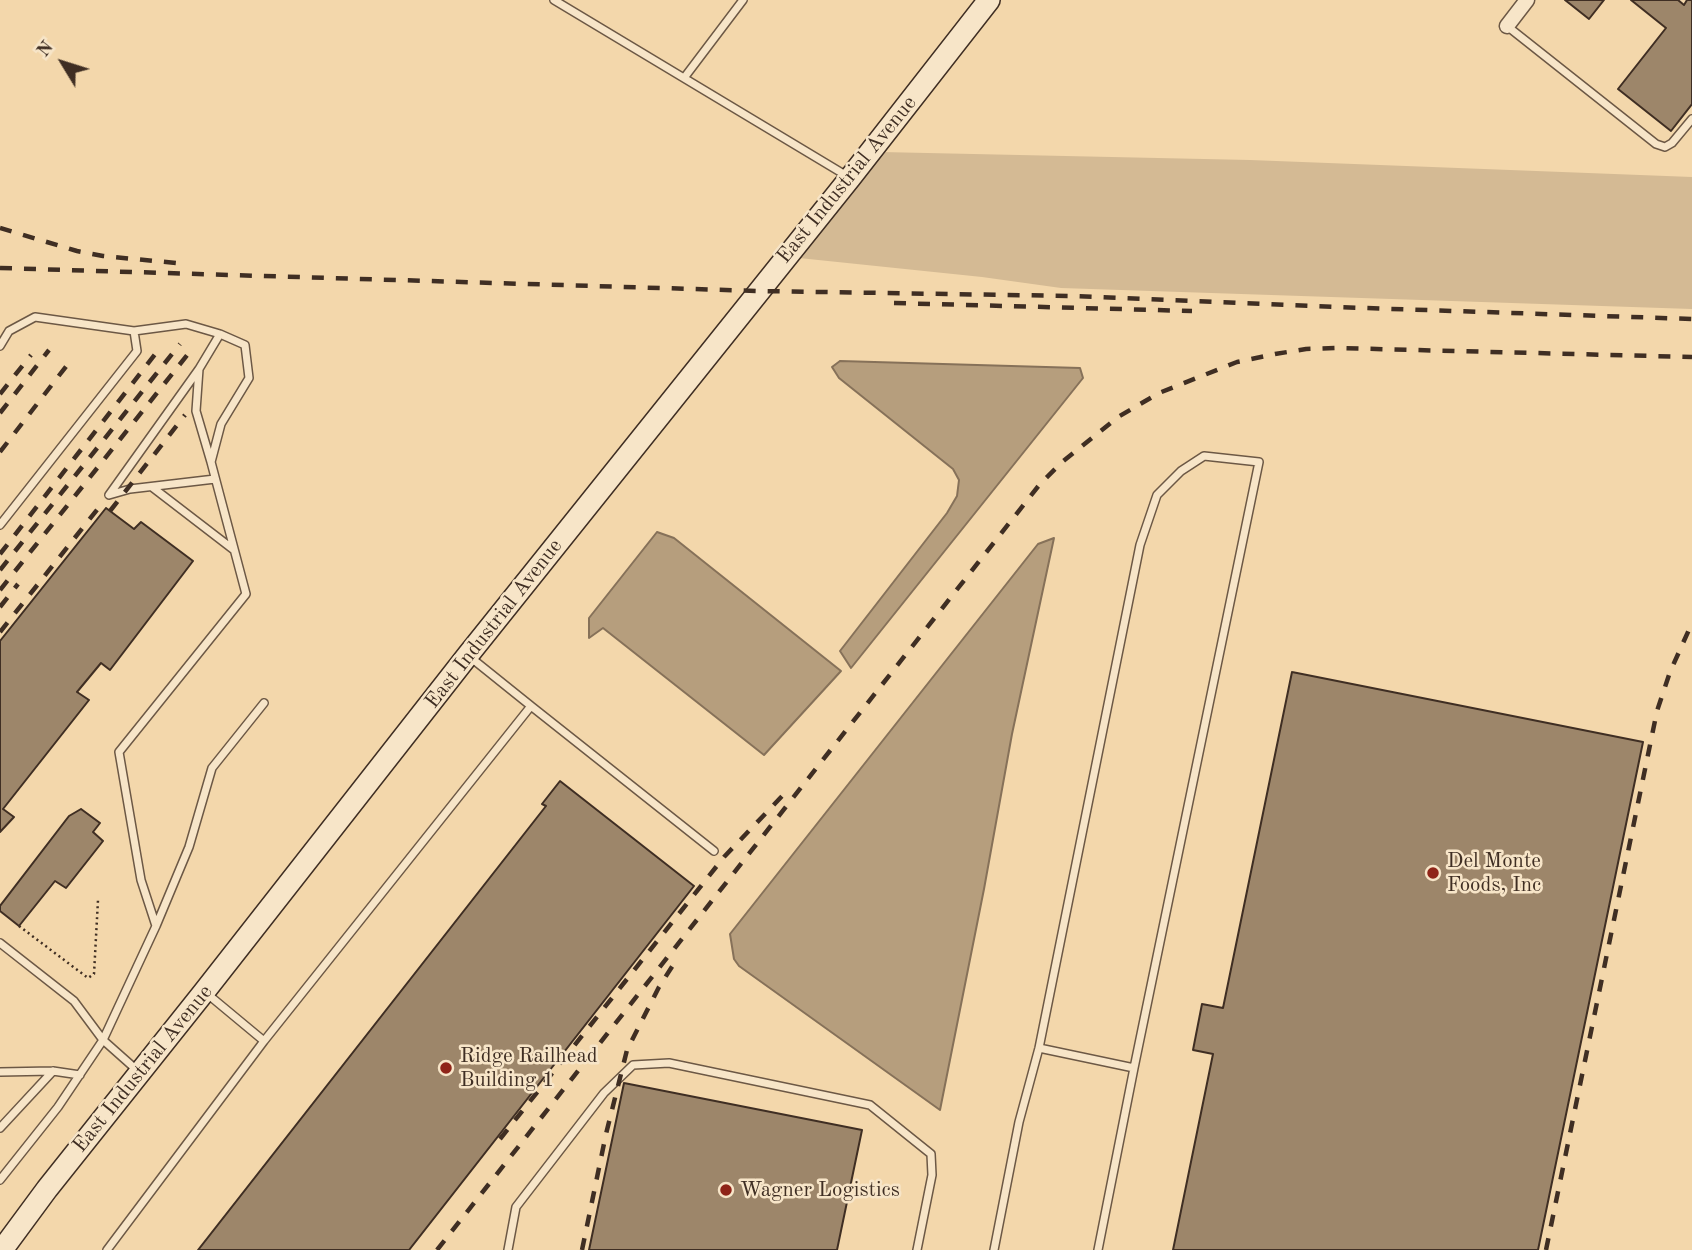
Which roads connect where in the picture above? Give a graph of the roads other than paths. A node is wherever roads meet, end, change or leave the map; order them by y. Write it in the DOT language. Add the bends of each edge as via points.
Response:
graph roads {
  1 [pos="554,0"];
  2 [pos="743,0"];
  3 [pos="989,0"];
  4 [pos="1527,0"];
  5 [pos="1507,26"];
  6 [pos="684,78"];
  7 [pos="1692,119"];
  8 [pos="850,178"];
  9 [pos="134,331"];
  10 [pos="220,334"];
  11 [pos="0,346"];
  12 [pos="199,369"];
  13 [pos="211,463"];
  14 [pos="215,479"];
  15 [pos="152,487"];
  16 [pos="0,525"];
  17 [pos="235,550"];
  18 [pos="468,655"];
  19 [pos="264,703"];
  20 [pos="531,706"];
  21 [pos="714,851"];
  22 [pos="156,926"];
  23 [pos="0,943"];
  24 [pos="204,992"];
  25 [pos="103,1040"];
  26 [pos="264,1041"];
  27 [pos="1039,1048"];
  28 [pos="1134,1068"];
  29 [pos="53,1071"];
  30 [pos="0,1072"];
  31 [pos="140,1072"];
  32 [pos="80,1075"];
  33 [pos="0,1128"];
  34 [pos="0,1180"];
  35 [pos="2,1250"];
  36 [pos="107,1250"];
  37 [pos="508,1250"];
  38 [pos="918,1250"];
  39 [pos="994,1250"];
  40 [pos="1098,1250"];
  1 -- 6 [label="lane"];
  2 -- 6 [label="lane"];
  3 -- 8 [label="street, East Industrial Avenue"];
  4 -- 5 [label="street"];
  5 -- 7 [label="lane" via="1656,144 1665,147 1672,143"];
  6 -- 8 [label="lane"];
  8 -- 18 [label="street, East Industrial Avenue"];
  9 -- 10 [label="lane" via="186,324"];
  9 -- 11 [label="lane" via="35,317 9,331"];
  9 -- 16 [label="lane" via="137,351"];
  10 -- 12 [label="lane"];
  10 -- 13 [label="lane" via="246,345 249,378 221,424"];
  12 -- 13 [label="lane" via="196,411"];
  12 -- 15 [label="lane" via="109,495"];
  13 -- 14 [label="lane"];
  14 -- 15 [label="lane"];
  14 -- 17 [label="lane"];
  15 -- 17 [label="lane"];
  17 -- 22 [label="lane" via="246,594 119,752 141,880"];
  18 -- 20 [label="lane"];
  18 -- 24 [label="street, East Industrial Avenue"];
  19 -- 22 [label="lane" via="212,768 189,847"];
  20 -- 21 [label="lane"];
  20 -- 26 [label="lane"];
  22 -- 25 [label="lane"];
  23 -- 25 [label="lane" via="74,1001"];
  24 -- 26 [label="lane"];
  24 -- 31 [label="street, East Industrial Avenue"];
  25 -- 31 [label="lane"];
  25 -- 32 [label="lane"];
  26 -- 36 [label="lane"];
  27 -- 28 [label="lane"];
  27 -- 28 [label="lane" via="1140,545 1157,495 1204,456 1259,462"];
  27 -- 39 [label="lane"];
  28 -- 40 [label="lane"];
  29 -- 30 [label="lane"];
  29 -- 32 [label="lane"];
  29 -- 33 [label="lane"];
  31 -- 35 [label="street, East Industrial Avenue"];
  32 -- 34 [label="lane"];
  37 -- 38 [label="lane" via="516,1207 604,1093 633,1065 669,1063 870,1105 931,1154 932,1175"];
}
